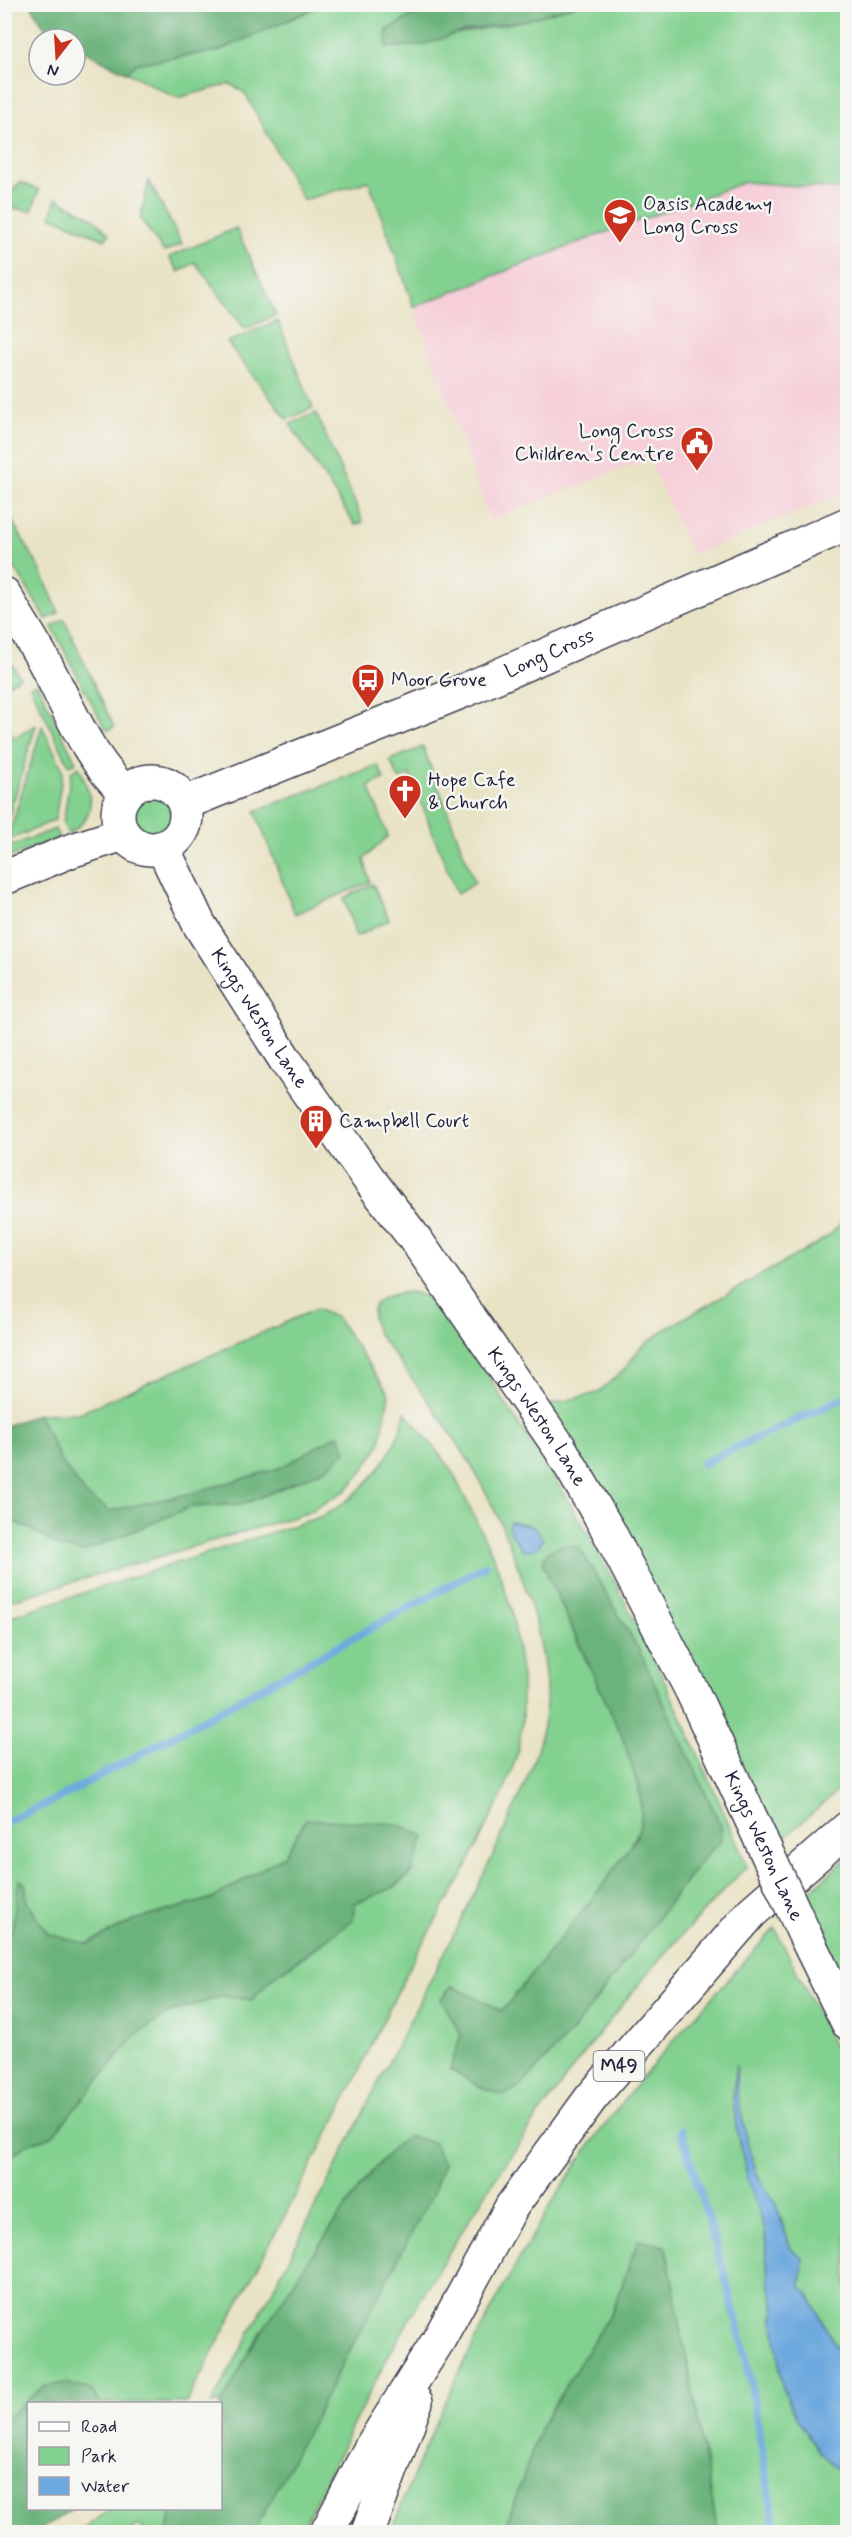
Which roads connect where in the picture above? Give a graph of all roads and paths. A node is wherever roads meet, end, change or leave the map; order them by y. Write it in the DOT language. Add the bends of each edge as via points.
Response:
graph roads {
  1 [pos="848,524"];
  2 [pos="4,594"];
  3 [pos="126,793"];
  4 [pos="184,803"];
  5 [pos="123,834"];
  6 [pos="163,848"];
  7 [pos="4,878"];
  8 [pos="848,1828"];
  9 [pos="848,2023"];
  10 [pos="438,2341"];
  11 [pos="327,2532"];
  12 [pos="368,2532"];
  1 -- 4 [label="main road, Long Cross" via="463,691"];
  2 -- 3 [label="main road" via="80,731 110,778"];
  3 -- 4 [label="main road" via="153,780 172,787"];
  3 -- 5 [label="main road" via="117,813"];
  4 -- 6 [label="main road" via="186,825 181,835"];
  5 -- 6 [label="main road" via="141,848"];
  5 -- 7 [label="main road"];
  6 -- 9 [label="main road, Kings Weston Lane, bridge" via="199,924 285,1061 560,1448 692,1691"];
  8 -- 10 [label="main road, M49" via="752,1912 591,2098 512,2206"];
  10 -- 11 [label="main road" via="371,2447"];
  10 -- 12 [label="main road, M49"];
}
